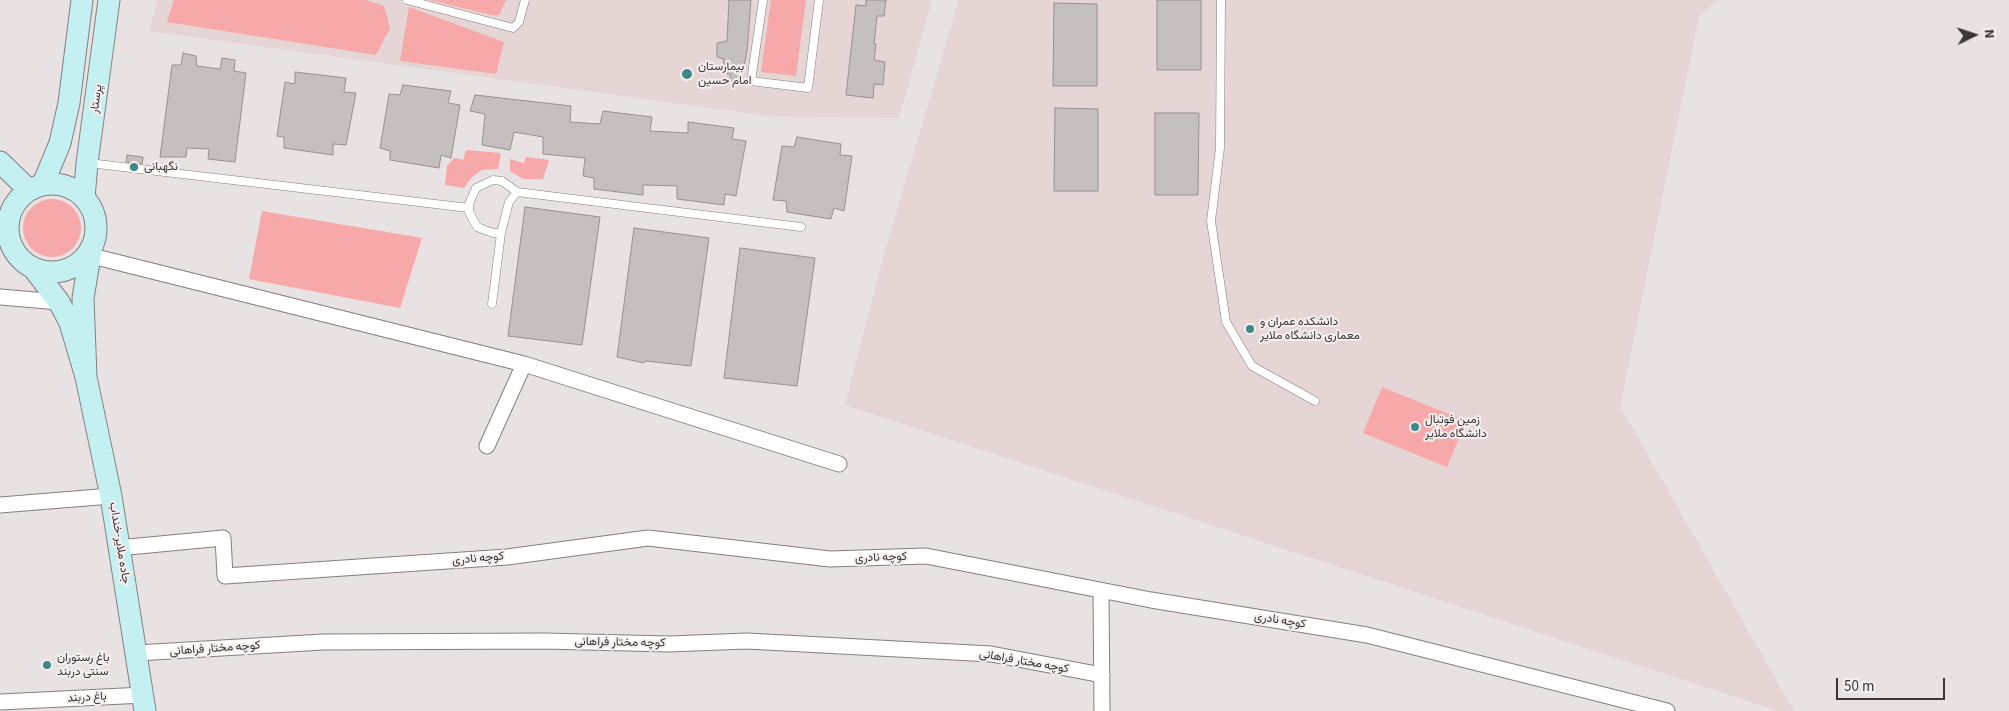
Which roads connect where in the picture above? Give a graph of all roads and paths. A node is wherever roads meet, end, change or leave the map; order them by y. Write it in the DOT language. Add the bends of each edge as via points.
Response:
graph roads {
  1 [pos="82,0"];
  2 [pos="109,0"];
  3 [pos="407,0"];
  4 [pos="525,0"];
  5 [pos="763,0"];
  6 [pos="819,0"];
  7 [pos="1221,0"];
  8 [pos="0,162"];
  9 [pos="87,163"];
  10 [pos="36,187"];
  11 [pos="517,192"];
  12 [pos="84,198"];
  13 [pos="469,208"];
  14 [pos="4,222"];
  15 [pos="800,227"];
  16 [pos="501,233"];
  17 [pos="94,253"];
  18 [pos="34,269"];
  19 [pos="0,297"];
  20 [pos="59,302"];
  21 [pos="492,304"];
  22 [pos="524,364"];
  23 [pos="86,376"];
  24 [pos="1315,400"];
  25 [pos="488,446"];
  26 [pos="839,464"];
  27 [pos="111,496"];
  28 [pos="0,505"];
  29 [pos="118,548"];
  30 [pos="1101,591"];
  31 [pos="137,654"];
  32 [pos="1102,675"];
  33 [pos="0,702"];
  34 [pos="144,703"];
  35 [pos="1102,711"];
  36 [pos="1667,711"];
  1 -- 10 [label="main road" via="69,103 60,143"];
  2 -- 9 [label="main road, پرستار"];
  3 -- 4 [label="lane" via="513,28 519,22"];
  5 -- 6 [label="lane" via="751,81 808,88"];
  7 -- 24 [label="lane" via="1220,148 1210,221 1226,322 1252,366"];
  8 -- 10 [label="main road"];
  9 -- 12 [label="main road, پرستار"];
  9 -- 13 [label="lane"];
  10 -- 12 [label="main road" via="65,186"];
  10 -- 14 [label="main road" via="18,199"];
  11 -- 13 [label="lane" via="502,181 484,183 471,196"];
  11 -- 15 [label="lane"];
  11 -- 16 [label="lane" via="509,202"];
  12 -- 17 [label="main road" via="96,222"];
  13 -- 16 [label="lane" via="478,227 493,234"];
  14 -- 18 [label="main road" via="15,253"];
  16 -- 21 [label="lane"];
  17 -- 18 [label="main road" via="71,268 52,272"];
  17 -- 22 [label="street"];
  17 -- 23 [label="main road" via="83,298"];
  18 -- 20 [label="main road"];
  19 -- 20 [label="street"];
  20 -- 23 [label="main road" via="70,323"];
  22 -- 25 [label="street"];
  22 -- 26 [label="street"];
  23 -- 27 [label="main road, جاده ملایر-خنداب"];
  27 -- 28 [label="street"];
  27 -- 29 [label="main road, جاده ملایر-خنداب"];
  29 -- 30 [label="street, کوچه نادری" via="223,538 225,576 507,557 648,538 830,559 926,556"];
  29 -- 31 [label="main road, جاده ملایر-خنداب"];
  30 -- 32 [label="street"];
  30 -- 36 [label="street, کوچه نادری" via="1367,636"];
  31 -- 32 [label="street, کوچه مختار فراهانی" via="323,642 669,644 747,641 990,654"];
  31 -- 34 [label="main road, جاده ملایر-خنداب"];
  32 -- 35 [label="street"];
  33 -- 34 [label="street, باغ دربند"];
}
